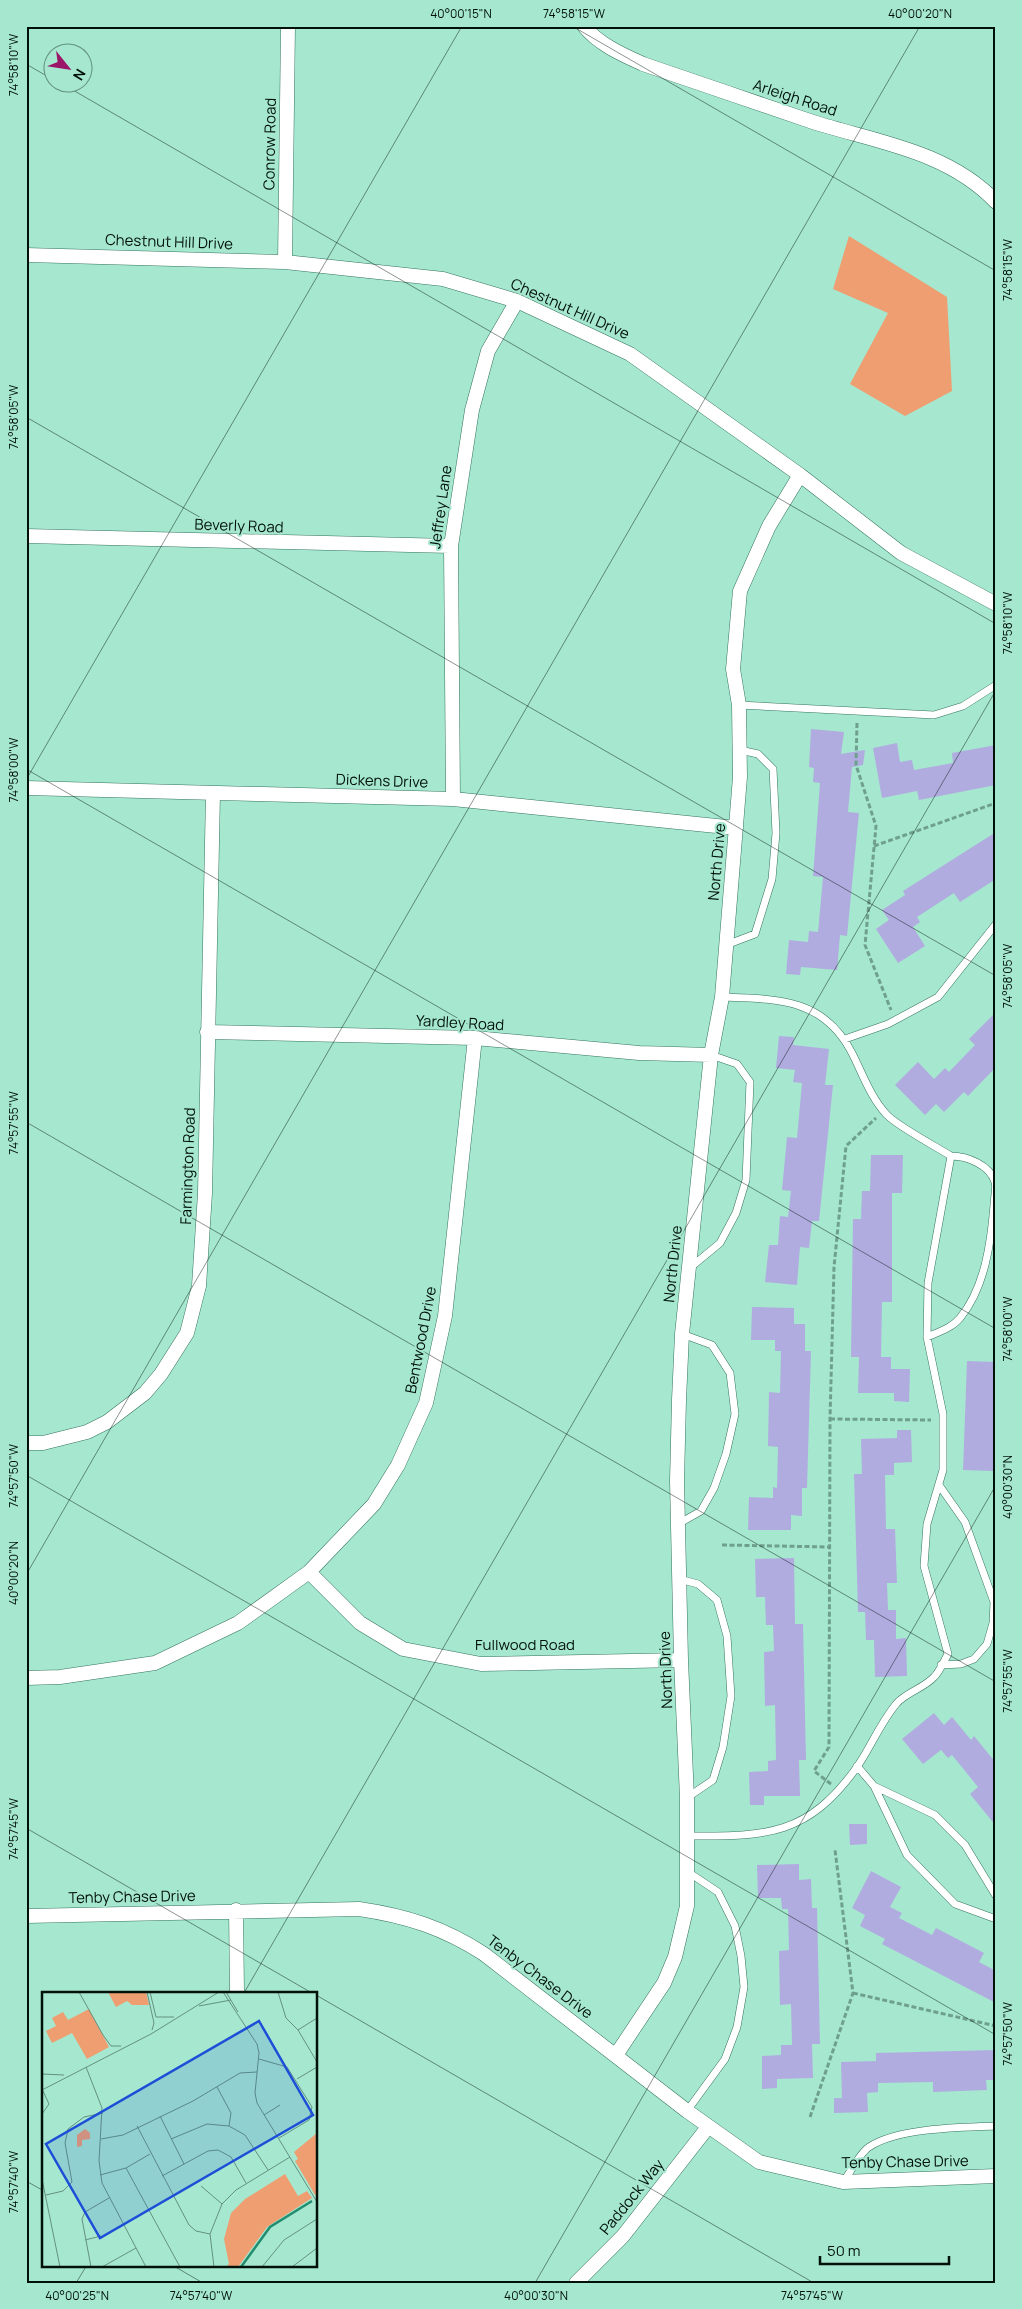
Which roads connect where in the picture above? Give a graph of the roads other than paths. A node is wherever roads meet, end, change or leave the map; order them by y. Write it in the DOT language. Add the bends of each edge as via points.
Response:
graph roads {
  1 [pos="288,26"];
  2 [pos="584,26"];
  3 [pos="996,202"];
  4 [pos="26,255"];
  5 [pos="285,262"];
  6 [pos="517,301"];
  7 [pos="800,475"];
  8 [pos="26,536"];
  9 [pos="451,546"];
  10 [pos="996,604"];
  11 [pos="996,685"];
  12 [pos="739,705"];
  13 [pos="740,750"];
  14 [pos="26,788"];
  15 [pos="214,793"];
  16 [pos="453,799"];
  17 [pos="736,828"];
  18 [pos="996,924"];
  19 [pos="726,945"];
  20 [pos="722,997"];
  21 [pos="207,1032"];
  22 [pos="475,1038"];
  23 [pos="845,1038"];
  24 [pos="711,1055"];
  25 [pos="951,1156"];
  26 [pos="688,1269"];
  27 [pos="682,1334"];
  28 [pos="927,1337"];
  29 [pos="26,1443"];
  30 [pos="939,1485"];
  31 [pos="678,1524"];
  32 [pos="309,1572"];
  33 [pos="679,1579"];
  34 [pos="681,1660"];
  35 [pos="941,1665"];
  36 [pos="26,1678"];
  37 [pos="857,1766"];
  38 [pos="874,1786"];
  39 [pos="687,1798"];
  40 [pos="688,1836"];
  41 [pos="688,1872"];
  42 [pos="996,1896"];
  43 [pos="236,1910"];
  44 [pos="26,1916"];
  45 [pos="996,1919"];
  46 [pos="237,1992"];
  47 [pos="616,2055"];
  48 [pos="687,2111"];
  49 [pos="996,2126"];
  50 [pos="708,2127"];
  51 [pos="996,2176"];
  52 [pos="843,2182"];
  53 [pos="576,2283"];
  1 -- 5 [label="street, Conrow Road"];
  2 -- 3 [label="street, Arleigh Road" via="623,56 942,163"];
  4 -- 5 [label="street, Chestnut Hill Drive"];
  5 -- 6 [label="street, Chestnut Hill Drive" via="443,278"];
  6 -- 7 [label="street, Chestnut Hill Drive" via="630,354"];
  6 -- 9 [label="street, Jeffrey Lane" via="488,351 472,410"];
  7 -- 10 [label="street, Chestnut Hill Drive" via="901,553"];
  7 -- 12 [label="street, North Drive" via="769,526 740,591 733,669"];
  8 -- 9 [label="street, Beverly Road"];
  9 -- 16 [label="street, Jeffrey Lane"];
  11 -- 12 [label="lane" via="963,706 934,715"];
  12 -- 13 [label="street, North Drive"];
  13 -- 17 [label="street, North Drive"];
  13 -- 19 [label="lane" via="758,754 773,768 776,833 772,879 755,934"];
  14 -- 15 [label="street, Dickens Drive"];
  15 -- 16 [label="street, Dickens Drive"];
  15 -- 21 [label="street, Farmington Road"];
  16 -- 17 [label="street, Dickens Drive"];
  17 -- 19 [label="street, North Drive"];
  18 -- 23 [label="lane" via="938,996 895,1020"];
  19 -- 20 [label="street, North Drive"];
  20 -- 23 [label="lane" via="776,999 819,1012"];
  20 -- 24 [label="street, North Drive"];
  21 -- 22 [label="street, Yardley Road"];
  21 -- 29 [label="street, Farmington Road" via="205,1202 199,1286 187,1333 162,1374 145,1393 107,1422 78,1434 43,1443"];
  22 -- 24 [label="street, Yardley Road" via="639,1053"];
  22 -- 32 [label="street, Bentwood Drive" via="445,1316 426,1403 398,1465 374,1504"];
  23 -- 25 [label="lane" via="870,1092 887,1115"];
  24 -- 26 [label="street, North Drive"];
  24 -- 26 [label="lane" via="737,1064 750,1082 746,1180 736,1213 720,1243"];
  25 -- 28 [label="lane" via="928,1283"];
  25 -- 28 [label="lane" via="963,1156 990,1172 996,1183 992,1229 986,1265 973,1297 960,1318"];
  26 -- 27 [label="street, North Drive"];
  27 -- 31 [label="street, North Drive"];
  27 -- 31 [label="lane" via="712,1345 730,1373 735,1414 714,1488 701,1511"];
  28 -- 30 [label="lane" via="943,1420 943,1470"];
  30 -- 35 [label="lane" via="927,1524 924,1566 948,1654"];
  30 -- 35 [label="lane" via="965,1522 994,1602 987,1644 974,1659 961,1664"];
  31 -- 33 [label="street, North Drive"];
  32 -- 34 [label="street, Fullwood Road" via="360,1623 403,1649 481,1664"];
  32 -- 36 [label="street, Bentwood Drive" via="238,1623 155,1663 60,1677"];
  33 -- 34 [label="street, North Drive"];
  33 -- 39 [label="lane" via="698,1584 717,1600 727,1636 731,1696 713,1780"];
  34 -- 39 [label="street, North Drive"];
  35 -- 37 [label="lane" via="934,1677 898,1702"];
  37 -- 38 [label="lane"];
  37 -- 40 [label="lane" via="830,1800 794,1825 749,1836"];
  38 -- 42 [label="lane" via="935,1814 966,1845"];
  38 -- 45 [label="lane" via="907,1855 955,1904"];
  39 -- 40 [label="street, North Drive"];
  40 -- 41 [label="street, North Drive"];
  41 -- 47 [label="street, North Drive" via="687,1906 671,1966 664,1983"];
  41 -- 48 [label="lane" via="718,1892 735,1926 744,1987 737,2027 725,2059"];
  43 -- 44 [label="street, Tenby Chase Drive"];
  43 -- 46 [label="street"];
  43 -- 47 [label="street, Tenby Chase Drive" via="359,1909 393,1914 426,1924 457,1936 484,1954"];
  47 -- 48 [label="street, Tenby Chase Drive"];
  48 -- 50 [label="street, Tenby Chase Drive"];
  49 -- 52 [label="lane" via="958,2127 900,2135 869,2147"];
  50 -- 52 [label="street, Tenby Chase Drive" via="758,2162"];
  50 -- 53 [label="street, Paddock Way" via="623,2236"];
  51 -- 52 [label="street, Tenby Chase Drive"];
}
